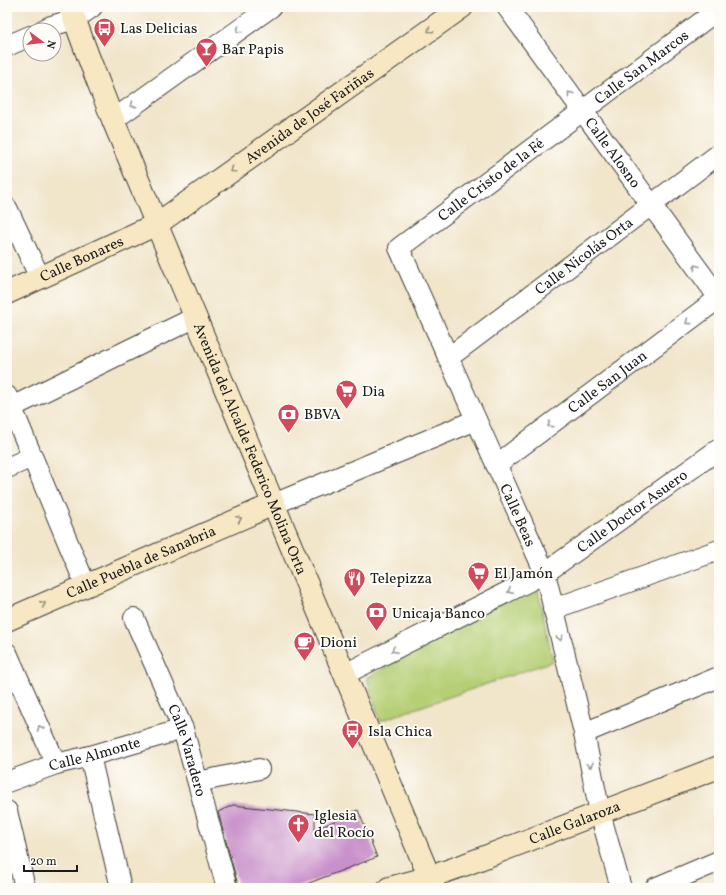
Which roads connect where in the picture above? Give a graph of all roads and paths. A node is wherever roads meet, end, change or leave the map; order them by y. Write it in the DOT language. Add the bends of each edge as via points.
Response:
graph roads {
  1 [pos="271,7"];
  2 [pos="462,7"];
  3 [pos="507,7"];
  4 [pos="719,9"];
  5 [pos="76,10"];
  6 [pos="57,22"];
  7 [pos="22,39"];
  8 [pos="7,46"];
  9 [pos="582,110"];
  10 [pos="113,120"];
  11 [pos="719,154"];
  12 [pos="651,205"];
  13 [pos="7,208"];
  14 [pos="157,224"];
  15 [pos="398,248"];
  16 [pos="40,278"];
  17 [pos="7,294"];
  18 [pos="719,298"];
  19 [pos="196,317"];
  20 [pos="448,358"];
  21 [pos="9,402"];
  22 [pos="476,420"];
  23 [pos="719,449"];
  24 [pos="32,457"];
  25 [pos="496,465"];
  26 [pos="7,468"];
  27 [pos="274,504"];
  28 [pos="718,555"];
  29 [pos="545,573"];
  30 [pos="86,586"];
  31 [pos="553,609"];
  32 [pos="134,618"];
  33 [pos="7,620"];
  34 [pos="7,653"];
  35 [pos="345,674"];
  36 [pos="719,678"];
  37 [pos="183,729"];
  38 [pos="584,732"];
  39 [pos="90,756"];
  40 [pos="56,764"];
  41 [pos="719,767"];
  42 [pos="258,769"];
  43 [pos="7,782"];
  44 [pos="198,782"];
  45 [pos="7,811"];
  46 [pos="600,813"];
  47 [pos="719,861"];
  48 [pos="432,884"];
  49 [pos="25,888"];
  50 [pos="121,888"];
  51 [pos="227,888"];
  52 [pos="389,888"];
  53 [pos="622,888"];
  54 [pos="655,888"];
  1 -- 10 [label="street, one-way"];
  2 -- 14 [label="street, Avenida de José Fariñas, one-way"];
  9 -- 3 [label="street, Calle Alosno, one-way"];
  4 -- 9 [label="street, Calle San Marcos"];
  5 -- 6 [label="street"];
  5 -- 10 [label="street, Avenida del Alcalde Federico Molina Orta" via="88,56"];
  7 -- 8 [label="street"];
  9 -- 12 [label="street, Calle Alosno"];
  9 -- 15 [label="street, Calle Cristo de la Fé"];
  10 -- 14 [label="street, Avenida del Alcalde Federico Molina Orta"];
  11 -- 12 [label="street, Calle Nicolás Orta"];
  18 -- 12 [label="street, Calle Alosno, one-way"];
  12 -- 20 [label="street, Calle Nicolás Orta"];
  13 -- 16 [label="street"];
  14 -- 16 [label="street, Calle Bonares"];
  14 -- 19 [label="street, Avenida del Alcalde Federico Molina Orta"];
  15 -- 20 [label="street, Calle Beas"];
  16 -- 17 [label="street, Calle Bonares"];
  18 -- 25 [label="street, Calle San Juan, one-way"];
  19 -- 21 [label="street"];
  19 -- 27 [label="street, Avenida del Alcalde Federico Molina Orta"];
  20 -- 22 [label="street, Calle Beas"];
  21 -- 24 [label="street"];
  22 -- 25 [label="street, Calle Beas"];
  22 -- 27 [label="street"];
  23 -- 29 [label="street, Calle Doctor Asuero"];
  24 -- 26 [label="street"];
  24 -- 30 [label="street"];
  25 -- 29 [label="street, Calle Beas"];
  30 -- 27 [label="street, Calle Puebla de Sanabria, one-way"];
  27 -- 35 [label="street, Avenida del Alcalde Federico Molina Orta"];
  28 -- 31 [label="street"];
  29 -- 31 [label="street, Calle Beas"];
  29 -- 35 [label="street, Calle Doctor Asuero, one-way"];
  33 -- 30 [label="street, Calle Puebla de Sanabria, one-way"];
  31 -- 38 [label="street, Calle Beas, one-way"];
  32 -- 37 [label="street, Calle Varadero"];
  40 -- 34 [label="street, one-way"];
  35 -- 48 [label="street, Avenida del Alcalde Federico Molina Orta"];
  36 -- 38 [label="street"];
  37 -- 39 [label="street, Calle Almonte"];
  37 -- 44 [label="street, Calle Varadero"];
  38 -- 46 [label="street, Calle Beas, one-way"];
  39 -- 40 [label="street, Calle Almonte"];
  39 -- 50 [label="street"];
  40 -- 43 [label="street, Calle Almonte"];
  41 -- 46 [label="street, Calle Galaroza"];
  42 -- 44 [label="street"];
  44 -- 51 [label="street, Calle Varadero"];
  45 -- 49 [label="street"];
  46 -- 48 [label="street, Calle Galaroza" via="474,862"];
  46 -- 53 [label="street, Calle Beas"];
  47 -- 54 [label="street"];
  48 -- 52 [label="street, Calle Galaroza"];
}
